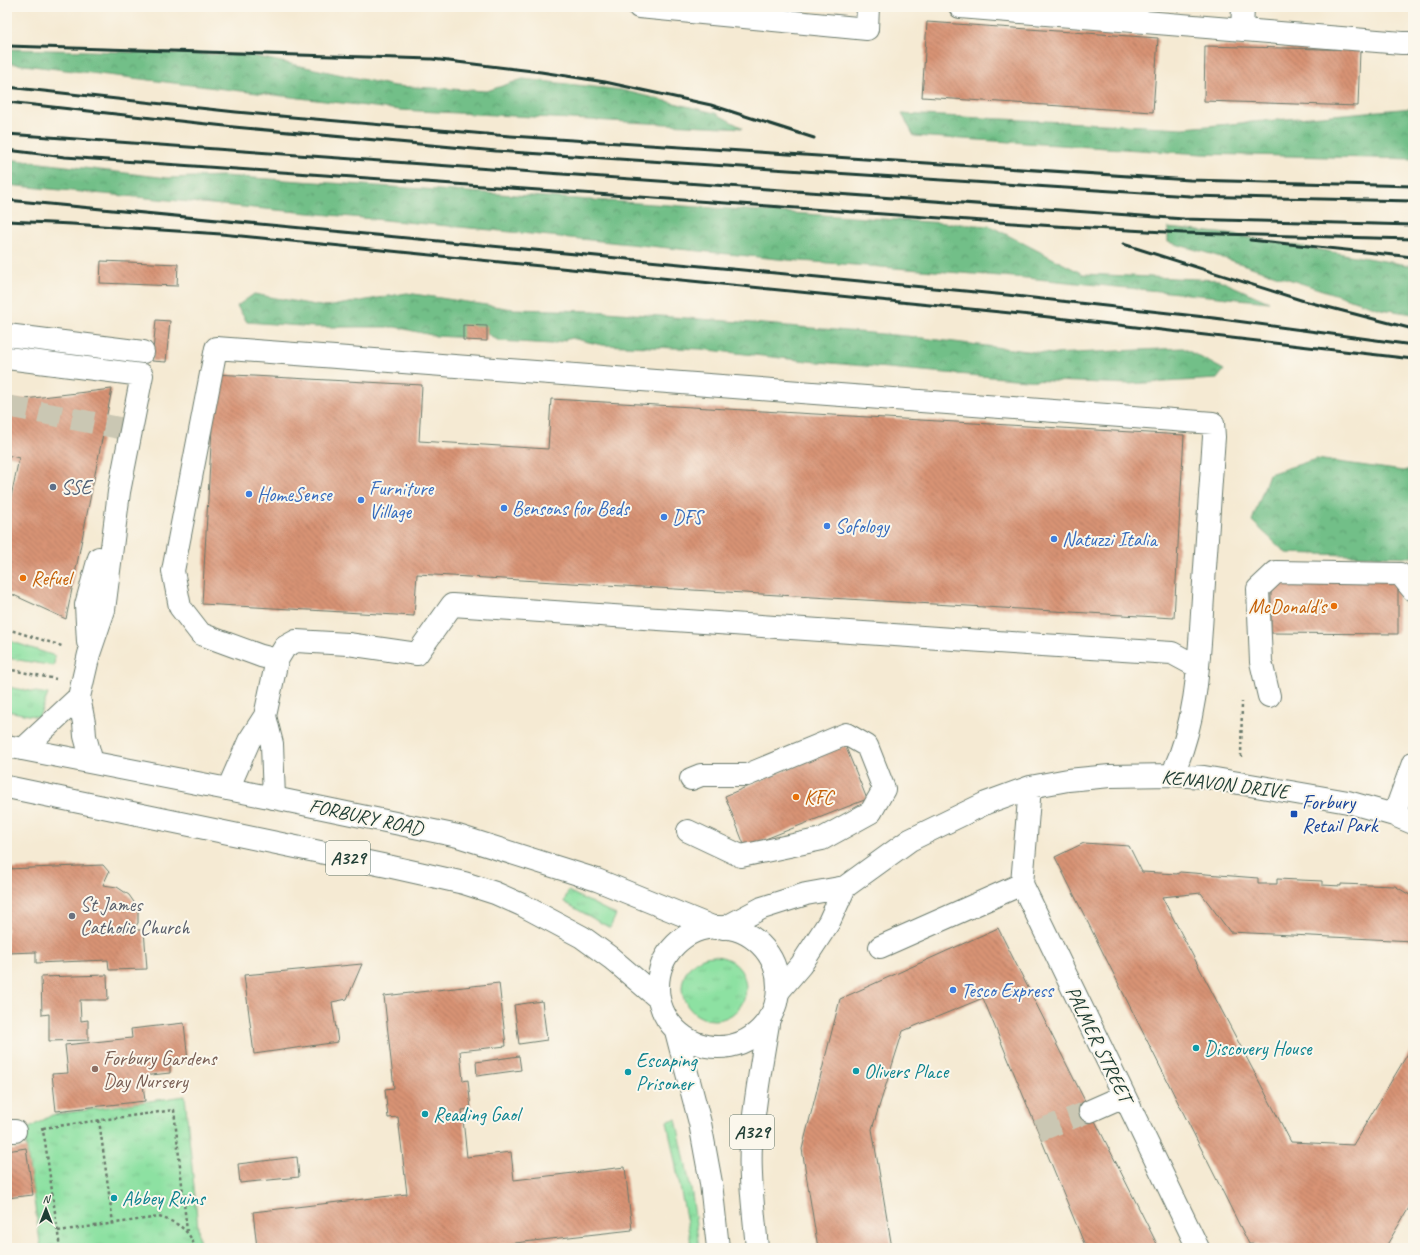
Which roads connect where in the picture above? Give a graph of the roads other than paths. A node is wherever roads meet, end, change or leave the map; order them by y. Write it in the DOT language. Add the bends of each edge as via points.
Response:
graph roads {
  1 [pos="639,7"];
  2 [pos="868,7"];
  3 [pos="960,7"];
  4 [pos="1243,7"];
  5 [pos="1037,10"];
  6 [pos="1104,13"];
  7 [pos="1175,16"];
  8 [pos="1242,30"];
  9 [pos="1413,43"];
  10 [pos="7,335"];
  11 [pos="143,352"];
  12 [pos="7,358"];
  13 [pos="1413,590"];
  14 [pos="277,660"];
  15 [pos="1198,667"];
  16 [pos="81,691"];
  17 [pos="1269,696"];
  18 [pos="265,716"];
  19 [pos="15,747"];
  20 [pos="92,762"];
  21 [pos="1413,763"];
  22 [pos="1172,775"];
  23 [pos="691,779"];
  24 [pos="7,787"];
  25 [pos="1030,788"];
  26 [pos="228,789"];
  27 [pos="274,798"];
  28 [pos="1403,819"];
  29 [pos="688,831"];
  30 [pos="1022,884"];
  31 [pos="845,887"];
  32 [pos="719,928"];
  33 [pos="880,947"];
  34 [pos="778,992"];
  35 [pos="659,999"];
  36 [pos="769,1018"];
  37 [pos="676,1031"];
  38 [pos="1124,1096"];
  39 [pos="1090,1111"];
  40 [pos="718,1248"];
  41 [pos="758,1248"];
  42 [pos="1198,1248"];
  1 -- 2 [label="main road" via="867,29"];
  3 -- 5 [label="main road"];
  4 -- 8 [label="main road"];
  5 -- 6 [label="main road"];
  6 -- 7 [label="main road"];
  7 -- 8 [label="main road"];
  8 -- 9 [label="main road"];
  10 -- 11 [label="main road"];
  12 -- 16 [label="main road" via="142,375 119,492 104,610 89,654"];
  13 -- 17 [label="main road" via="1400,574 1276,572 1258,589 1261,662"];
  14 -- 15 [label="main road" via="285,647 296,641 348,644 418,654 452,606 1172,653"];
  14 -- 15 [label="main road" via="201,634 180,607 172,571 216,348 1213,423"];
  14 -- 18 [label="main road"];
  15 -- 22 [label="main road" via="1190,723"];
  16 -- 19 [label="main road"];
  16 -- 20 [label="main road" via="85,736"];
  18 -- 26 [label="main road" via="249,741"];
  18 -- 27 [label="main road" via="272,744"];
  19 -- 20 [label="main road, FORBURY ROAD / A329"];
  20 -- 26 [label="main road, FORBURY ROAD / A329"];
  21 -- 28 [label="main road"];
  22 -- 25 [label="main road, KENAVON DRIVE" via="1110,776 1068,780"];
  22 -- 28 [label="main road, KENAVON DRIVE" via="1204,777 1348,802"];
  23 -- 29 [label="main road" via="701,775 747,775 846,734 867,746 884,789 871,812 822,839 741,856"];
  24 -- 35 [label="main road, A329" via="392,866 495,893 582,937"];
  25 -- 30 [label="main road"];
  25 -- 31 [label="main road, KENAVON DRIVE" via="986,803 910,840"];
  26 -- 27 [label="main road, FORBURY ROAD / A329"];
  27 -- 32 [label="main road, FORBURY ROAD / A329" via="458,836 597,880"];
  30 -- 33 [label="main road"];
  30 -- 38 [label="main road, PALMER STREET"];
  31 -- 32 [label="main road, KENAVON DRIVE" via="806,894 762,908"];
  31 -- 34 [label="main road, KENAVON DRIVE" via="829,922 801,965"];
  32 -- 34 [label="main road" via="741,932 756,941 768,954 777,976"];
  32 -- 35 [label="main road" via="693,933 672,949 663,963 658,981"];
  34 -- 36 [label="main road"];
  35 -- 37 [label="main road" via="665,1016"];
  36 -- 37 [label="main road" via="759,1031 745,1041 729,1046 703,1046 688,1040"];
  36 -- 41 [label="main road, A329" via="755,1098 751,1146 751,1193"];
  37 -- 40 [label="main road, A329" via="700,1123 711,1183"];
  38 -- 39 [label="main road"];
  38 -- 42 [label="main road, PALMER STREET"];
}
